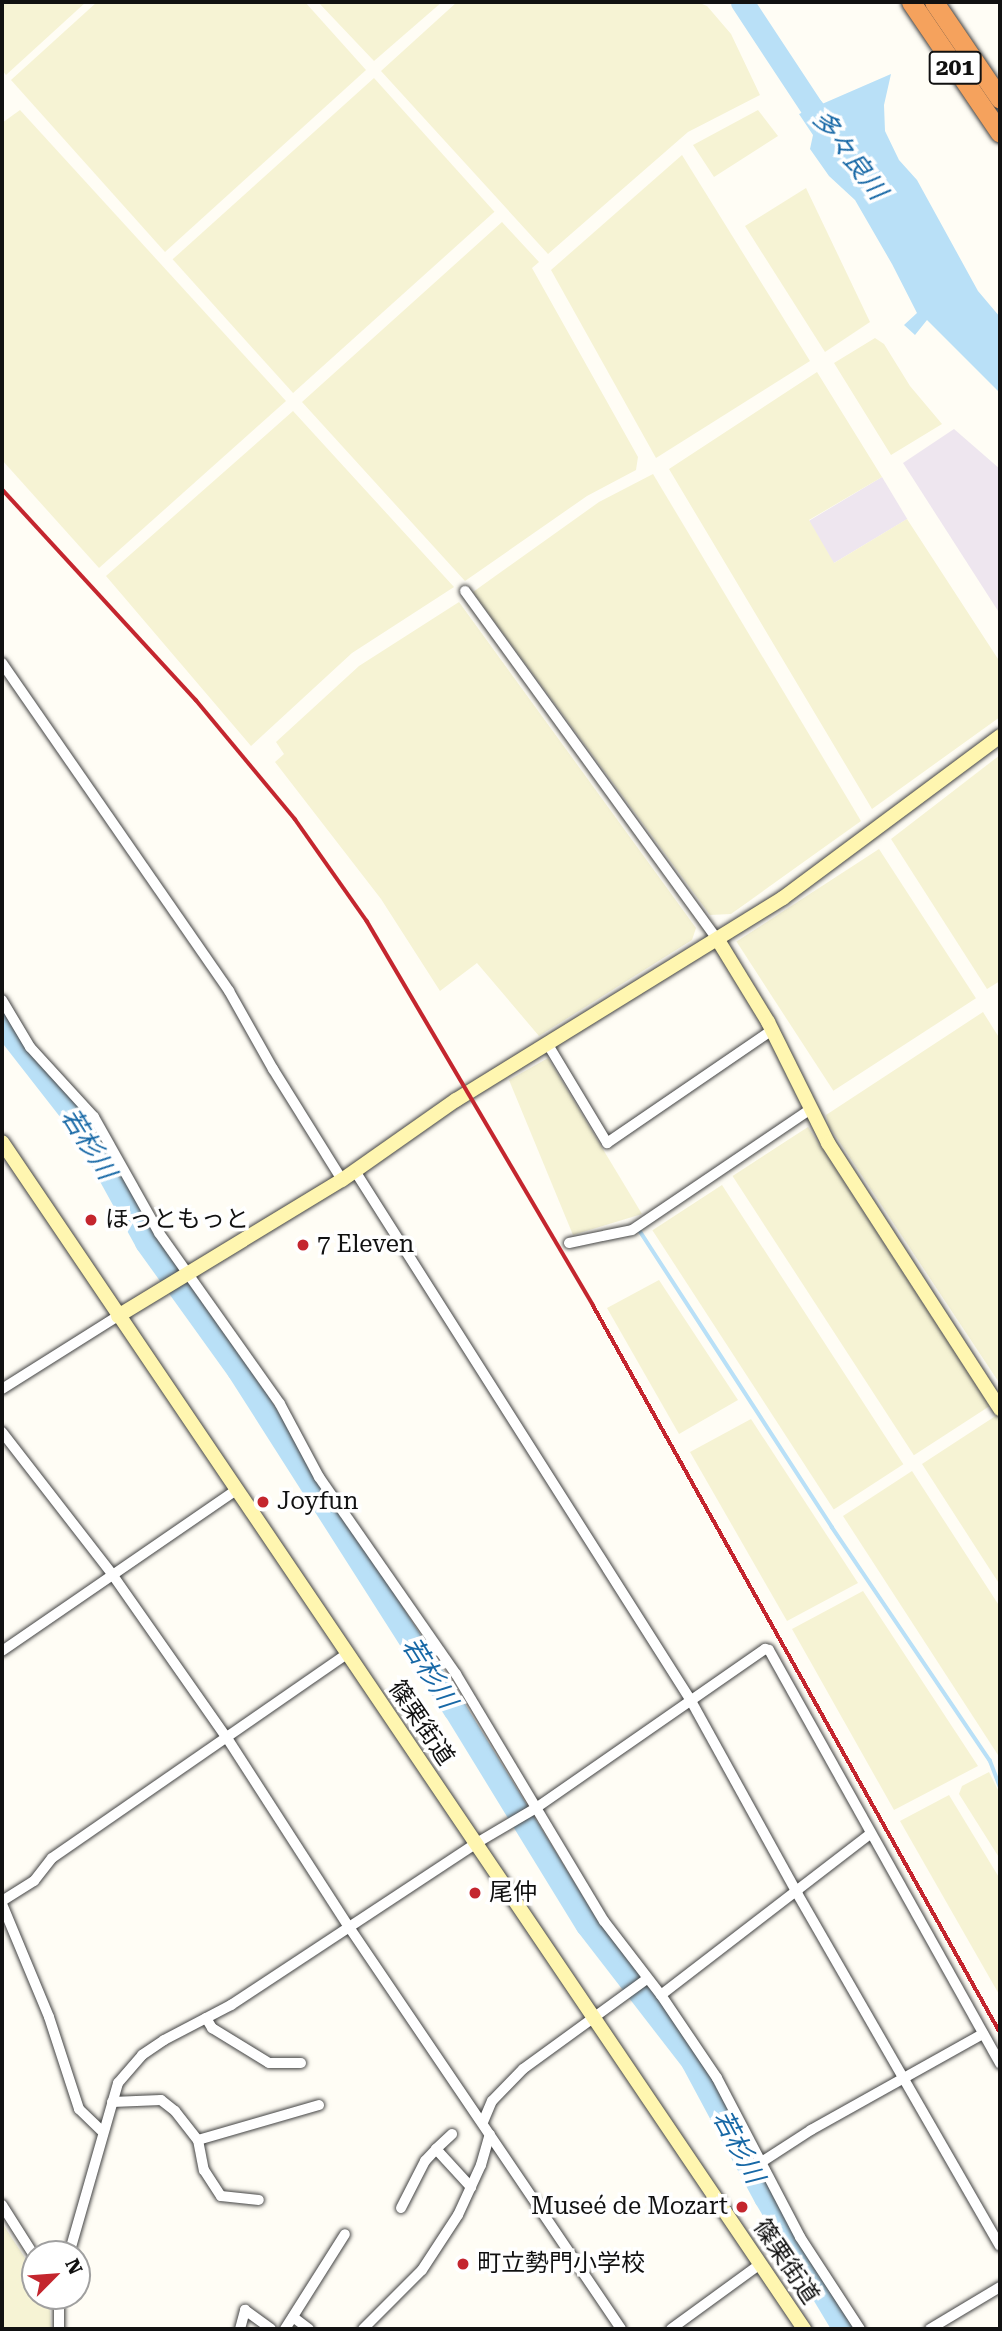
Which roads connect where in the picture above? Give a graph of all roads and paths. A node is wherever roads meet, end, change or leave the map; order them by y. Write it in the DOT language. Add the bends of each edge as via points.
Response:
graph roads {
  1 [pos="911,2"];
  2 [pos="934,2"];
  3 [pos="1000,99"];
  4 [pos="1000,133"];
  5 [pos="464,591"];
  6 [pos="2,663"];
  7 [pos="1000,736"];
  8 [pos="718,940"];
  9 [pos="2,1000"];
  10 [pos="772,1030"];
  11 [pos="547,1043"];
  12 [pos="811,1109"];
  13 [pos="3,1144"];
  14 [pos="349,1176"];
  15 [pos="569,1243"];
  16 [pos="190,1275"];
  17 [pos="118,1316"];
  18 [pos="2,1389"];
  19 [pos="1000,1409"];
  20 [pos="2,1432"];
  21 [pos="236,1489"];
  22 [pos="112,1574"];
  23 [pos="2,1651"];
  24 [pos="347,1654"];
  25 [pos="690,1699"];
  26 [pos="228,1738"];
  27 [pos="536,1808"];
  28 [pos="869,1835"];
  29 [pos="475,1844"];
  30 [pos="797,1893"];
  31 [pos="2,1903"];
  32 [pos="349,1927"];
  33 [pos="647,1979"];
  34 [pos="661,1995"];
  35 [pos="206,2018"];
  36 [pos="593,2019"];
  37 [pos="983,2034"];
  38 [pos="301,2063"];
  39 [pos="1000,2064"];
  40 [pos="904,2078"];
  41 [pos="112,2102"];
  42 [pos="318,2105"];
  43 [pos="483,2122"];
  44 [pos="103,2132"];
  45 [pos="452,2134"];
  46 [pos="490,2134"];
  47 [pos="198,2140"];
  48 [pos="436,2149"];
  49 [pos="761,2162"];
  50 [pos="471,2187"];
  51 [pos="259,2200"];
  52 [pos="2,2205"];
  53 [pos="401,2208"];
  54 [pos="345,2234"];
  55 [pos="24,2240"];
  56 [pos="73,2240"];
  57 [pos="1000,2246"];
  58 [pos="760,2264"];
  59 [pos="1000,2287"];
  60 [pos="59,2310"];
  61 [pos="293,2317"];
  62 [pos="59,2329"];
  63 [pos="240,2329"];
  64 [pos="271,2329"];
  65 [pos="285,2329"];
  66 [pos="309,2329"];
  67 [pos="363,2329"];
  68 [pos="621,2329"];
  69 [pos="671,2329"];
  70 [pos="804,2329"];
  71 [pos="860,2329"];
  72 [pos="930,2329"];
  1 -- 4 [label="highway, 201"];
  2 -- 3 [label="highway, 201"];
  5 -- 8 [label="street"];
  6 -- 14 [label="street" via="229,991 273,1069"];
  7 -- 8 [label="street" via="783,898"];
  8 -- 10 [label="street"];
  8 -- 11 [label="street"];
  9 -- 16 [label="street" via="30,1047 94,1117 159,1233"];
  10 -- 11 [label="street" via="607,1143"];
  10 -- 12 [label="street"];
  11 -- 14 [label="street"];
  12 -- 15 [label="street" via="632,1230"];
  12 -- 19 [label="street" via="867,1205"];
  13 -- 17 [label="street, 篠栗街道"];
  14 -- 16 [label="street"];
  14 -- 25 [label="street"];
  16 -- 17 [label="street"];
  16 -- 27 [label="street" via="281,1404 319,1477 456,1674"];
  17 -- 18 [label="street"];
  17 -- 21 [label="street, 篠栗街道"];
  20 -- 22 [label="street"];
  21 -- 22 [label="street"];
  21 -- 24 [label="street, 篠栗街道"];
  22 -- 23 [label="street"];
  22 -- 26 [label="street"];
  24 -- 26 [label="street"];
  24 -- 29 [label="street, 篠栗街道"];
  25 -- 27 [label="street"];
  25 -- 28 [label="street" via="769,1650"];
  25 -- 30 [label="street"];
  26 -- 31 [label="street" via="52,1858 34,1881"];
  26 -- 32 [label="street"];
  27 -- 29 [label="street"];
  27 -- 33 [label="street" via="604,1921"];
  28 -- 30 [label="street"];
  28 -- 37 [label="street"];
  29 -- 32 [label="street"];
  29 -- 36 [label="street, 篠栗街道"];
  30 -- 34 [label="street"];
  30 -- 40 [label="street"];
  31 -- 44 [label="street" via="49,2017 79,2109"];
  32 -- 35 [label="street"];
  32 -- 43 [label="street"];
  33 -- 34 [label="street"];
  33 -- 36 [label="street"];
  34 -- 49 [label="street" via="718,2078"];
  35 -- 38 [label="street" via="212,2028 269,2063"];
  35 -- 41 [label="street" via="142,2055 118,2083"];
  36 -- 43 [label="street" via="523,2069 492,2101"];
  36 -- 58 [label="street, 篠栗街道"];
  37 -- 39 [label="street"];
  37 -- 40 [label="street"];
  40 -- 49 [label="street"];
  40 -- 57 [label="street"];
  41 -- 44 [label="street"];
  41 -- 47 [label="street" via="161,2100"];
  42 -- 47 [label="street"];
  43 -- 46 [label="street"];
  44 -- 56 [label="street"];
  45 -- 48 [label="street"];
  46 -- 50 [label="street"];
  46 -- 68 [label="street"];
  47 -- 51 [label="street" via="204,2170 221,2196"];
  48 -- 50 [label="street"];
  48 -- 53 [label="street"];
  49 -- 71 [label="street" via="800,2237"];
  50 -- 67 [label="street" via="458,2216 422,2270"];
  52 -- 55 [label="street"];
  54 -- 61 [label="street"];
  58 -- 69 [label="street"];
  58 -- 70 [label="street, 篠栗街道"];
  59 -- 72 [label="street"];
  60 -- 62 [label="street"];
  61 -- 65 [label="street"];
  61 -- 66 [label="street"];
  63 -- 64 [label="street" via="245,2310"];
}
